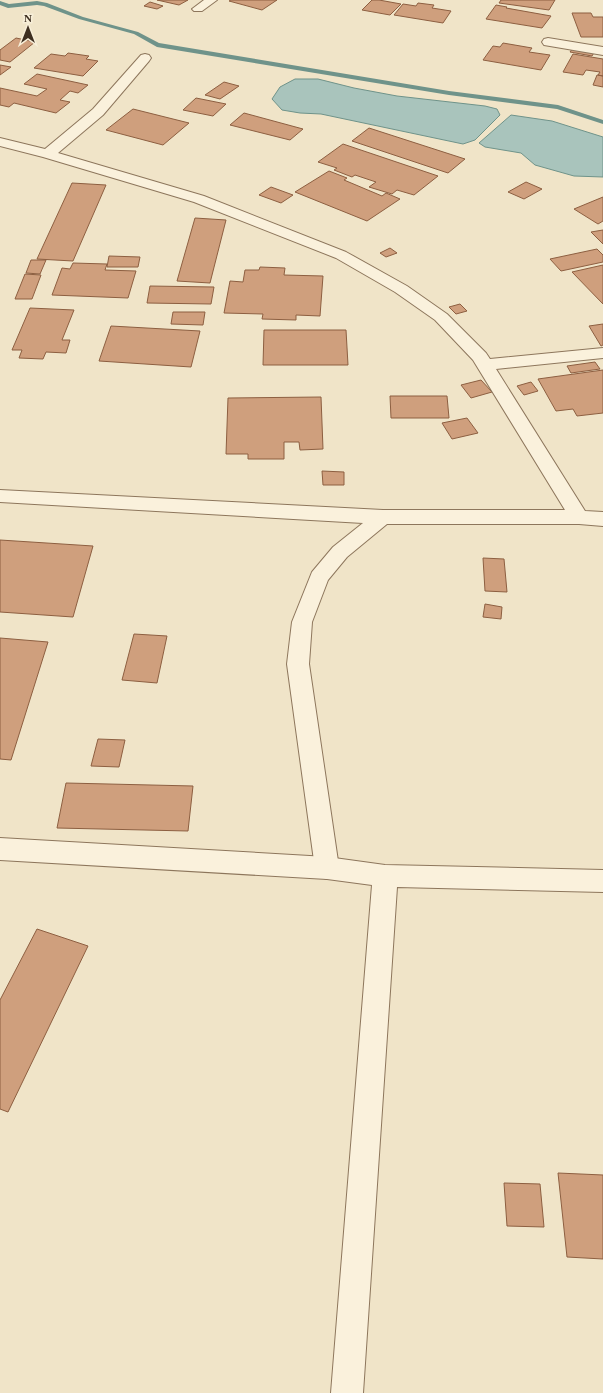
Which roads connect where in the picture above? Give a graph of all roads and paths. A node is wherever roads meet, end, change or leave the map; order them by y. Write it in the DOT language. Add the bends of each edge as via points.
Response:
graph roads {
  1 [pos="211,0"];
  2 [pos="198,9"];
  3 [pos="548,42"];
  4 [pos="603,51"];
  5 [pos="145,58"];
  6 [pos="0,142"];
  7 [pos="48,154"];
  8 [pos="603,353"];
  9 [pos="484,365"];
  10 [pos="0,496"];
  11 [pos="383,517"];
  12 [pos="579,517"];
  13 [pos="603,519"];
  14 [pos="0,849"];
  15 [pos="327,868"];
  16 [pos="385,876"];
  17 [pos="603,881"];
  18 [pos="347,1393"];
  1 -- 2 [label="street"];
  3 -- 4 [label="street"];
  5 -- 7 [label="street" via="98,112"];
  6 -- 7 [label="street"];
  7 -- 9 [label="street" via="199,199 341,255 401,289 441,317 480,357"];
  8 -- 9 [label="street"];
  9 -- 12 [label="street"];
  10 -- 11 [label="street"];
  11 -- 12 [label="street"];
  11 -- 15 [label="street" via="340,552 319,577 302,622 298,664"];
  12 -- 13 [label="street"];
  14 -- 15 [label="street"];
  15 -- 16 [label="street"];
  16 -- 17 [label="street"];
  16 -- 18 [label="street"];
}
